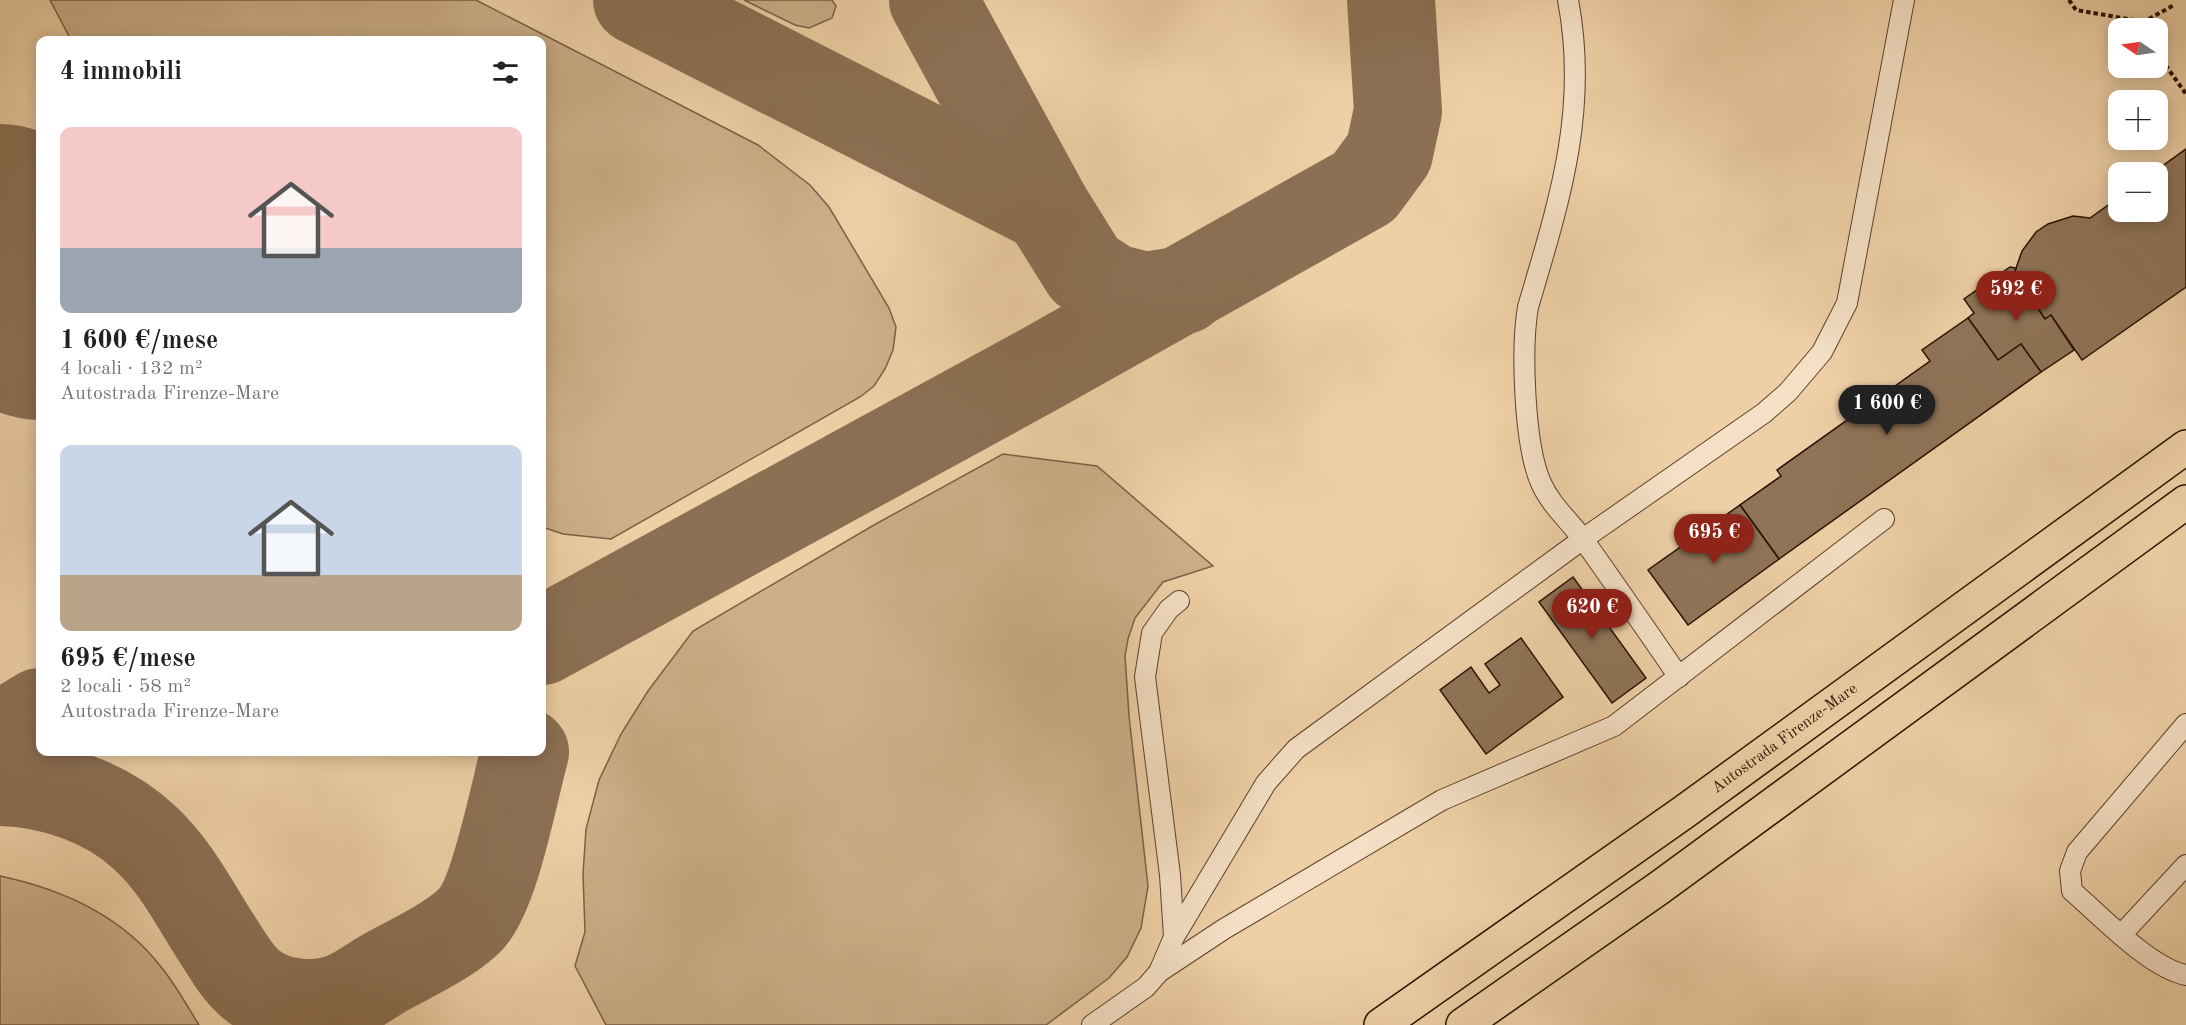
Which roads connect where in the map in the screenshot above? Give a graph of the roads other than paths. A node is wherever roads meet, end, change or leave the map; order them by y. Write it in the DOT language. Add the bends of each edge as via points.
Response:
graph roads {
  1 [pos="1568,0"];
  2 [pos="1904,0"];
  3 [pos="2186,447"];
  4 [pos="2186,502"];
  5 [pos="1884,519"];
  6 [pos="1583,539"];
  7 [pos="1179,601"];
  8 [pos="1679,677"];
  9 [pos="2186,724"];
  10 [pos="2186,865"];
  11 [pos="2121,935"];
  12 [pos="1174,937"];
  13 [pos="1159,972"];
  14 [pos="2186,975"];
  15 [pos="1092,1025"];
  16 [pos="1382,1025"];
  17 [pos="1462,1025"];
  1 -- 6 [label="lane" via="1577,78 1574,114 1557,208 1528,306 1524,356 1535,465 1541,485"];
  2 -- 6 [label="lane" via="1856,270 1836,329 1805,373 1764,413"];
  3 -- 16 [label="highway, Autostrada Firenze-Mare" via="1684,812"];
  4 -- 17 [label="highway" via="1668,881"];
  5 -- 8 [label="lane"];
  6 -- 8 [label="lane"];
  6 -- 12 [label="lane" via="1296,749 1266,783"];
  7 -- 12 [label="lane" via="1152,633 1145,677"];
  8 -- 13 [label="lane" via="1614,726 1442,800"];
  9 -- 11 [label="lane" via="2078,852 2070,872 2072,891"];
  10 -- 11 [label="lane"];
  11 -- 14 [label="lane" via="2167,970"];
  12 -- 13 [label="lane"];
  13 -- 15 [label="lane" via="1146,987"];
}
